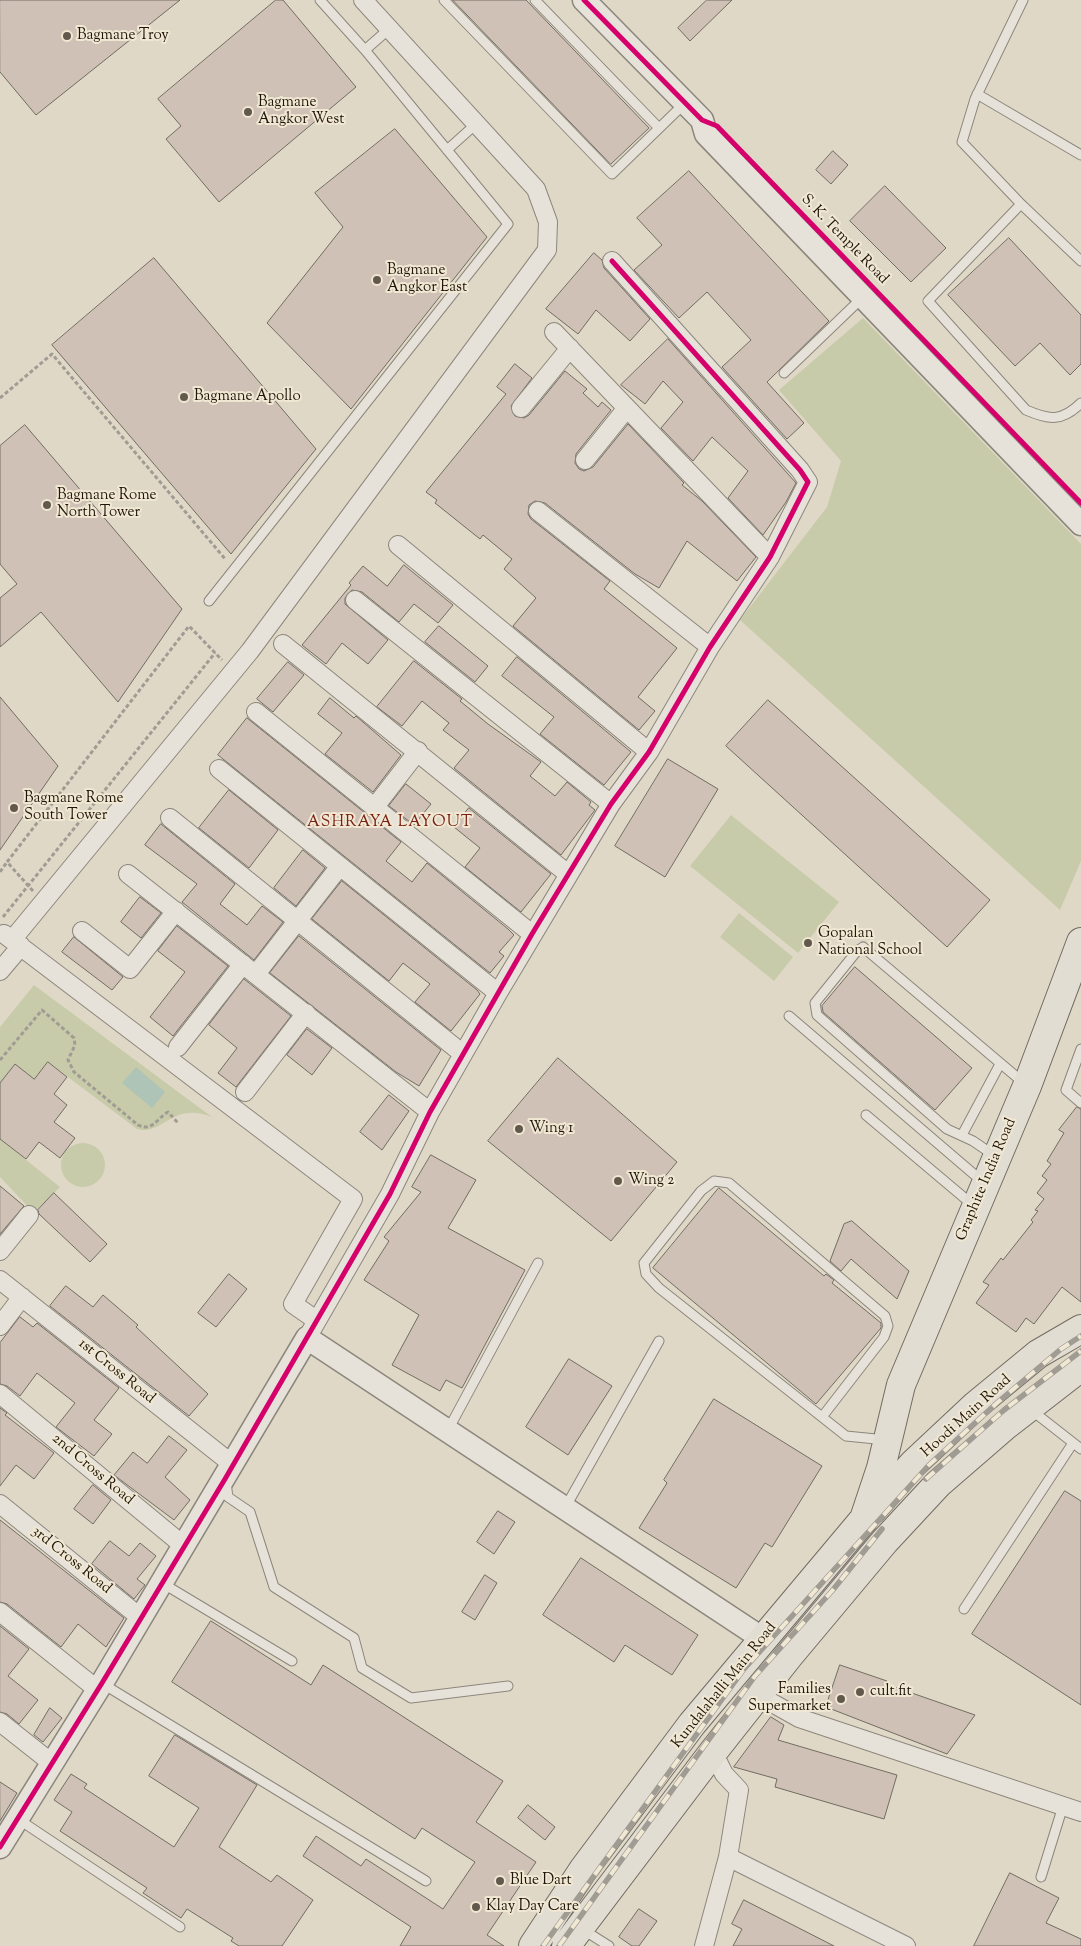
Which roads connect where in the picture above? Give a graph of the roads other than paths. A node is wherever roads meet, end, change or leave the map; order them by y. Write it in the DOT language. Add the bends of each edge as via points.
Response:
graph roads {
  1 [pos="320,0"];
  2 [pos="363,0"];
  3 [pos="444,0"];
  4 [pos="535,0"];
  5 [pos="584,0"];
  6 [pos="1024,0"];
  7 [pos="389,29"];
  8 [pos="365,50"];
  9 [pos="978,94"];
  10 [pos="685,103"];
  11 [pos="702,120"];
  12 [pos="476,124"];
  13 [pos="659,128"];
  14 [pos="447,150"];
  15 [pos="1081,155"];
  16 [pos="1022,204"];
  17 [pos="612,261"];
  18 [pos="1081,261"];
  19 [pos="863,296"];
  20 [pos="554,332"];
  21 [pos="570,348"];
  22 [pos="784,373"];
  23 [pos="1081,403"];
  24 [pos="521,408"];
  25 [pos="627,408"];
  26 [pos="585,460"];
  27 [pos="1081,503"];
  28 [pos="538,511"];
  29 [pos="1081,524"];
  30 [pos="398,545"];
  31 [pos="770,557"];
  32 [pos="355,600"];
  33 [pos="208,601"];
  34 [pos="284,644"];
  35 [pos="710,647"];
  36 [pos="256,712"];
  37 [pos="418,752"];
  38 [pos="649,752"];
  39 [pos="219,769"];
  40 [pos="611,804"];
  41 [pos="374,808"];
  42 [pos="170,818"];
  43 [pos="340,866"];
  44 [pos="128,874"];
  45 [pos="568,874"];
  46 [pos="176,911"];
  47 [pos="298,921"];
  48 [pos="82,931"];
  49 [pos="532,934"];
  50 [pos="7,936"];
  51 [pos="1081,942"];
  52 [pos="249,969"];
  53 [pos="0,971"];
  54 [pos="498,993"];
  55 [pos="306,1013"];
  56 [pos="789,1016"];
  57 [pos="178,1047"];
  58 [pos="1081,1049"];
  59 [pos="463,1054"];
  60 [pos="1000,1064"];
  61 [pos="1027,1086"];
  62 [pos="245,1092"];
  63 [pos="1081,1102"];
  64 [pos="430,1112"];
  65 [pos="866,1115"];
  66 [pos="962,1135"];
  67 [pos="997,1157"];
  68 [pos="981,1196"];
  69 [pos="29,1215"];
  70 [pos="0,1251"];
  71 [pos="538,1263"];
  72 [pos="0,1280"];
  73 [pos="22,1297"];
  74 [pos="0,1326"];
  75 [pos="311,1329"];
  76 [pos="1081,1329"];
  77 [pos="659,1341"];
  78 [pos="1081,1366"];
  79 [pos="0,1394"];
  80 [pos="1028,1407"];
  81 [pos="822,1417"];
  82 [pos="891,1429"];
  83 [pos="448,1431"];
  84 [pos="1073,1443"];
  85 [pos="1081,1449"];
  86 [pos="229,1472"];
  87 [pos="938,1484"];
  88 [pos="0,1504"];
  89 [pos="565,1508"];
  90 [pos="864,1519"];
  91 [pos="885,1541"];
  92 [pos="184,1546"];
  93 [pos="162,1583"];
  94 [pos="964,1609"];
  95 [pos="0,1612"];
  96 [pos="141,1618"];
  97 [pos="763,1639"];
  98 [pos="292,1661"];
  99 [pos="508,1686"];
  100 [pos="100,1687"];
  101 [pos="758,1695"];
  102 [pos="0,1722"];
  103 [pos="713,1752"];
  104 [pos="53,1764"];
  105 [pos="1063,1806"];
  106 [pos="1081,1812"];
  107 [pos="6,1833"];
  108 [pos="728,1857"];
  109 [pos="1041,1877"];
  110 [pos="426,1881"];
  111 [pos="180,1928"];
  112 [pos="573,1937"];
  113 [pos="533,1946"];
  114 [pos="609,1946"];
  115 [pos="704,1946"];
  116 [pos="906,1946"];
  1 -- 8 [label="lane"];
  2 -- 7 [label="street"];
  3 -- 13 [label="lane" via="612,174"];
  4 -- 13 [label="lane"];
  5 -- 10 [label="street, S. K. Temple Road"];
  6 -- 9 [label="lane"];
  7 -- 8 [label="lane"];
  7 -- 12 [label="street"];
  8 -- 14 [label="lane"];
  9 -- 15 [label="lane"];
  9 -- 16 [label="lane" via="962,142"];
  10 -- 11 [label="street, S. K. Temple Road"];
  10 -- 13 [label="lane"];
  11 -- 19 [label="street, S. K. Temple Road" via="706,134"];
  11 -- 27 [label="street, S. K. Temple Road" via="717,126"];
  12 -- 14 [label="lane"];
  12 -- 50 [label="street" via="536,190 548,222 547,250 233,671 44,902"];
  14 -- 33 [label="lane" via="508,224"];
  16 -- 18 [label="lane"];
  16 -- 23 [label="lane" via="928,301 1026,410 1047,420 1070,414"];
  17 -- 31 [label="street" via="808,482"];
  19 -- 22 [label="lane"];
  19 -- 29 [label="street, S. K. Temple Road"];
  20 -- 21 [label="street"];
  21 -- 24 [label="street"];
  21 -- 25 [label="street"];
  25 -- 26 [label="street"];
  25 -- 31 [label="street"];
  28 -- 35 [label="street"];
  30 -- 38 [label="street"];
  31 -- 35 [label="street"];
  32 -- 40 [label="street"];
  34 -- 37 [label="street"];
  35 -- 38 [label="street"];
  36 -- 41 [label="street"];
  37 -- 41 [label="street"];
  37 -- 45 [label="street"];
  38 -- 40 [label="street"];
  39 -- 43 [label="street"];
  40 -- 45 [label="street"];
  41 -- 49 [label="street"];
  42 -- 47 [label="street"];
  43 -- 47 [label="street"];
  43 -- 54 [label="street"];
  44 -- 46 [label="street"];
  45 -- 49 [label="street"];
  46 -- 48 [label="street" via="130,969"];
  46 -- 52 [label="street"];
  47 -- 52 [label="street"];
  47 -- 59 [label="street"];
  49 -- 54 [label="street"];
  50 -- 53 [label="street"];
  50 -- 75 [label="street" via="353,1199 293,1304"];
  51 -- 61 [label="main road, Graphite India Road"];
  52 -- 55 [label="street"];
  52 -- 57 [label="street"];
  54 -- 59 [label="street"];
  55 -- 62 [label="street"];
  55 -- 64 [label="street"];
  56 -- 68 [label="lane" via="970,1174"];
  58 -- 63 [label="lane" via="1066,1090"];
  59 -- 64 [label="street"];
  60 -- 61 [label="lane"];
  60 -- 66 [label="lane"];
  60 -- 66 [label="lane" via="863,947 818,997 817,1015 947,1129"];
  61 -- 67 [label="main road, Graphite India Road"];
  64 -- 75 [label="street" via="390,1194"];
  65 -- 68 [label="lane"];
  66 -- 67 [label="lane"];
  67 -- 68 [label="main road, Graphite India Road"];
  68 -- 82 [label="main road, Graphite India Road" via="901,1385"];
  69 -- 70 [label="street"];
  71 -- 83 [label="lane"];
  72 -- 73 [label="street, 1st Cross Road"];
  73 -- 74 [label="street"];
  73 -- 86 [label="street, 1st Cross Road"];
  75 -- 83 [label="street"];
  75 -- 86 [label="street"];
  76 -- 90 [label="main road, Hoodi Main Road" via="1038,1354 976,1406 913,1464"];
  77 -- 89 [label="lane"];
  78 -- 80 [label="main road, Hoodi Main Road"];
  79 -- 92 [label="street, 2nd Cross Road"];
  80 -- 84 [label="lane"];
  80 -- 87 [label="main road, Hoodi Main Road"];
  81 -- 81 [label="lane" via="659,1288 646,1274 644,1263 701,1191 714,1181 729,1183 885,1316 888,1326 884,1337"];
  81 -- 82 [label="lane" via="846,1436"];
  82 -- 90 [label="main road, Kundalahalli Main Road" via="882,1468"];
  83 -- 89 [label="street"];
  84 -- 85 [label="lane"];
  84 -- 94 [label="lane"];
  86 -- 92 [label="street"];
  86 -- 99 [label="lane" via="228,1497 250,1512 274,1587 354,1638 362,1668 411,1698"];
  87 -- 91 [label="main road, Kundalahalli Main Road"];
  88 -- 96 [label="street, 3rd Cross Road"];
  89 -- 97 [label="street"];
  90 -- 91 [label="main road"];
  90 -- 97 [label="main road, Kundalahalli Main Road"];
  91 -- 101 [label="main road, Kundalahalli Main Road"];
  92 -- 93 [label="street"];
  93 -- 96 [label="street"];
  93 -- 98 [label="lane"];
  95 -- 100 [label="street"];
  96 -- 100 [label="street"];
  97 -- 113 [label="main road, Kundalahalli Main Road" via="692,1724 600,1847"];
  100 -- 104 [label="street"];
  100 -- 110 [label="lane"];
  101 -- 103 [label="main road, Kundalahalli Main Road"];
  101 -- 105 [label="street" via="799,1718"];
  102 -- 104 [label="street"];
  103 -- 108 [label="street" via="724,1774 739,1790"];
  103 -- 112 [label="main road, Kundalahalli Main Road"];
  104 -- 107 [label="street"];
  105 -- 106 [label="street"];
  105 -- 109 [label="lane"];
  107 -- 111 [label="lane"];
  108 -- 115 [label="street"];
  108 -- 116 [label="street"];
  112 -- 114 [label="lane"];
}
